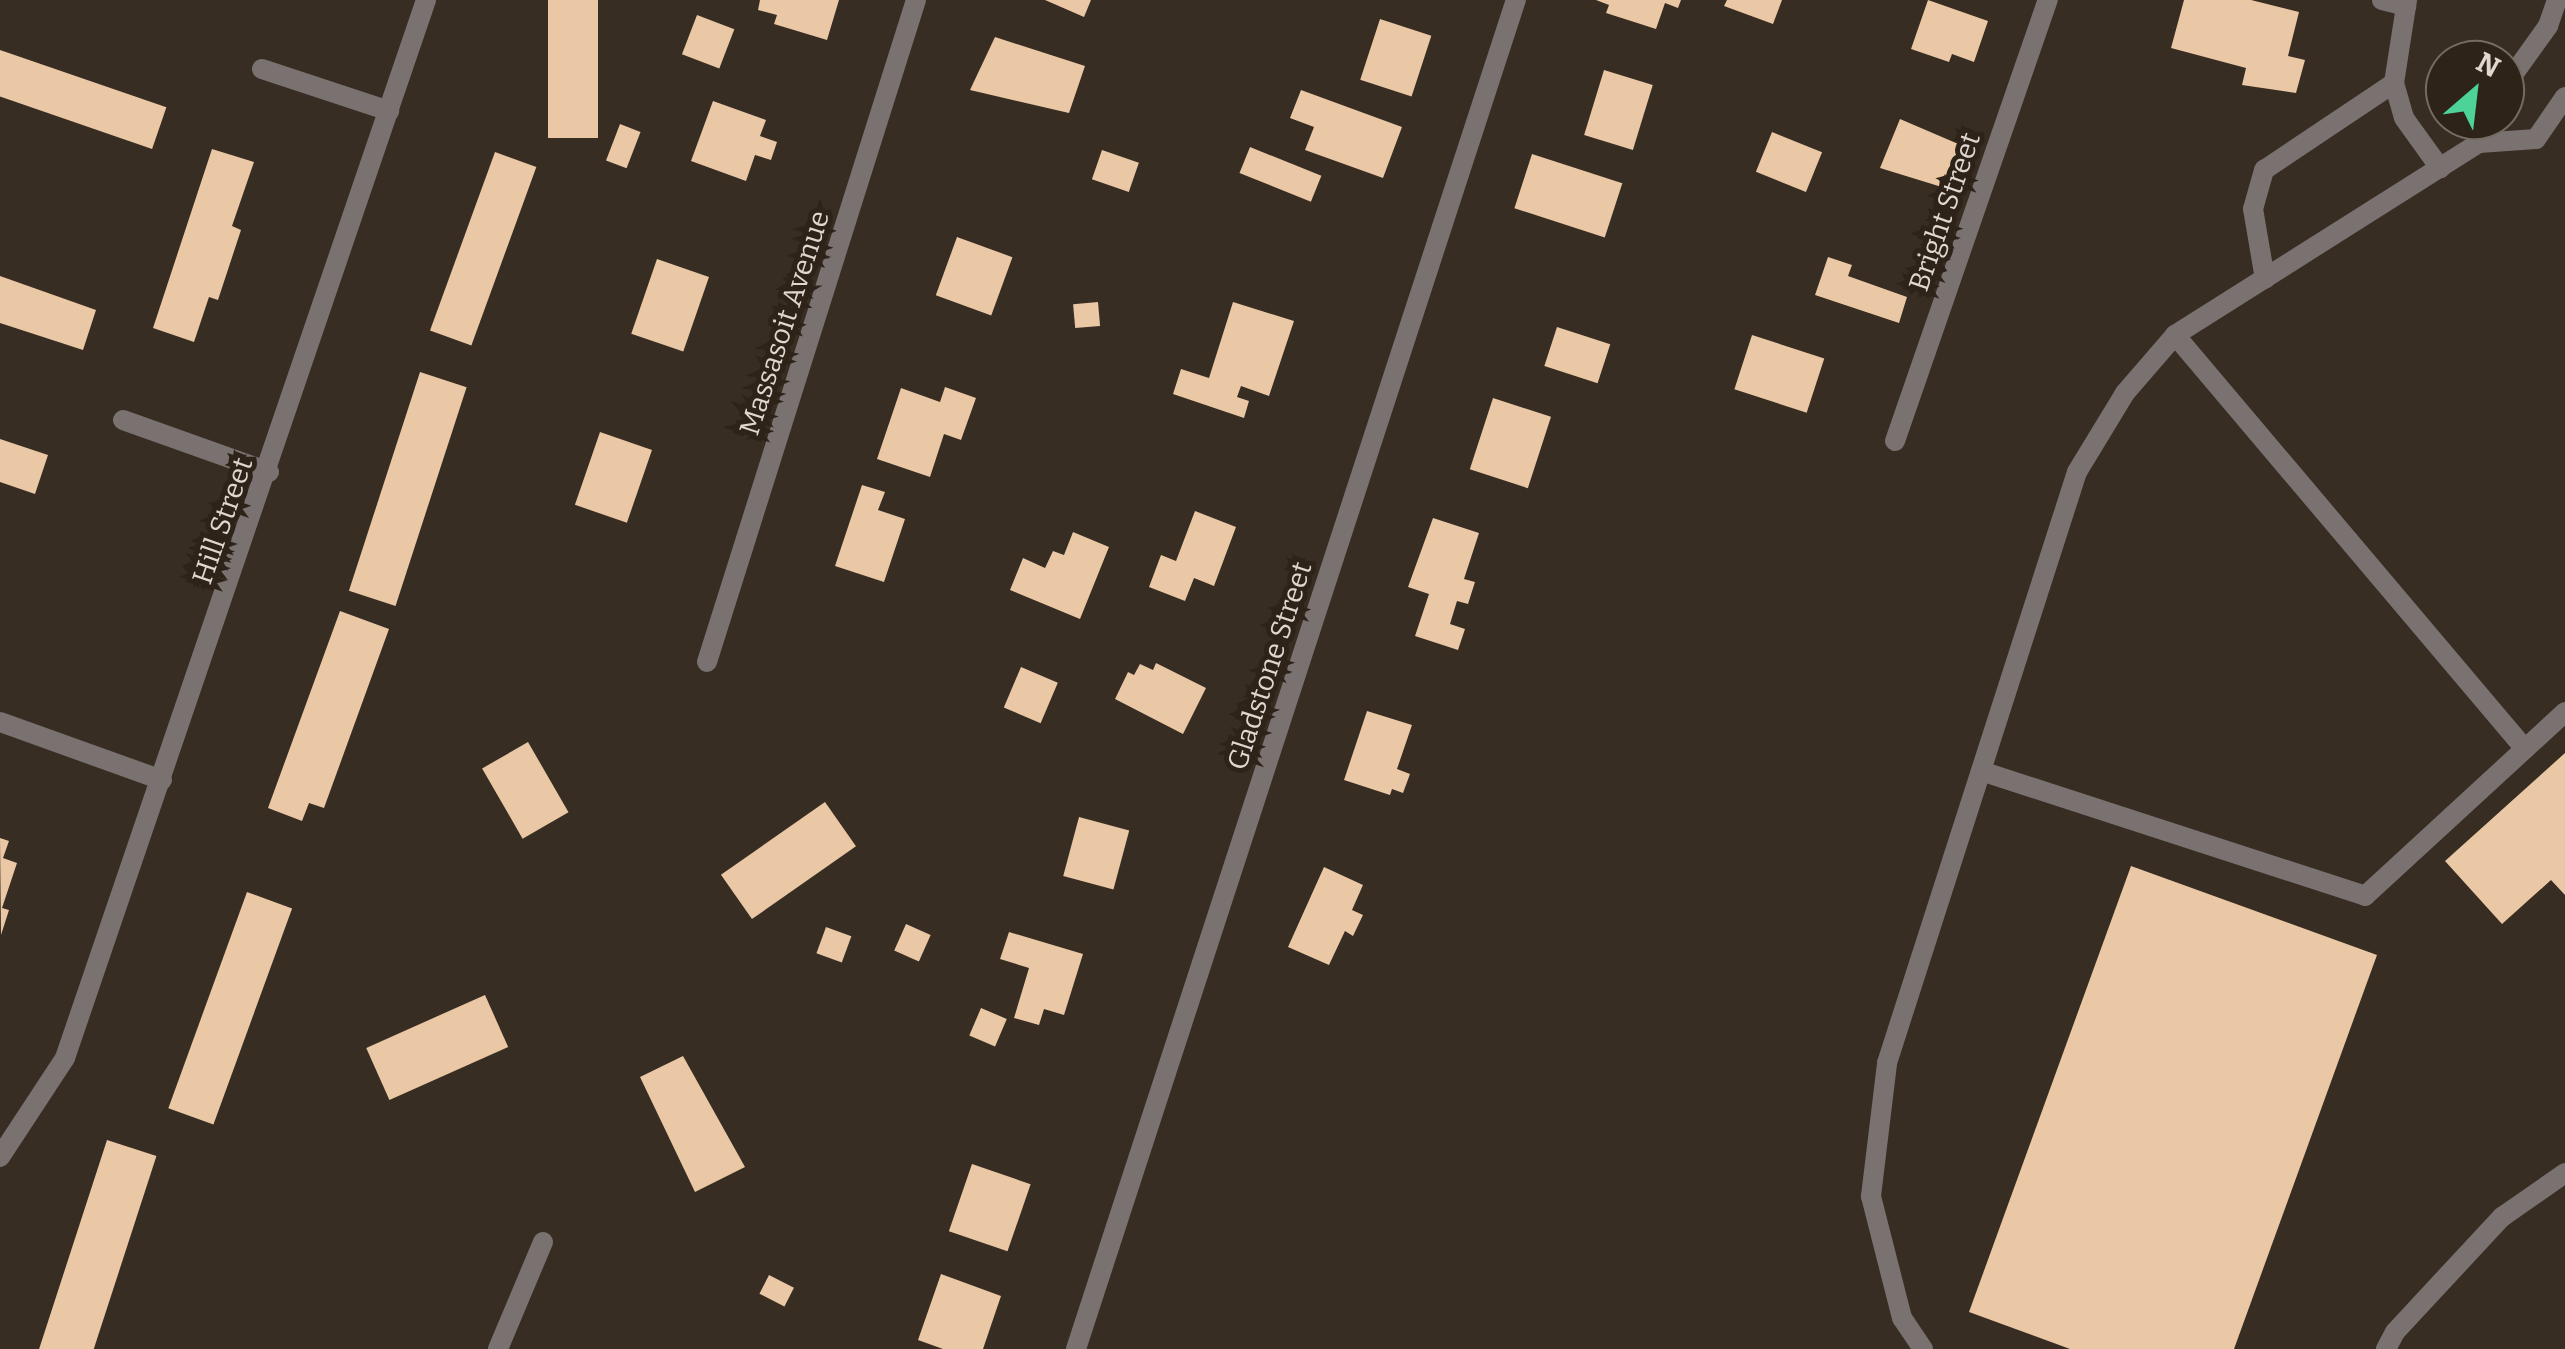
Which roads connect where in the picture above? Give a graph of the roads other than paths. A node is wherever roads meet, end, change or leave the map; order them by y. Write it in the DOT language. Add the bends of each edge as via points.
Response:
graph roads {
  1 [pos="426,0"];
  2 [pos="916,0"];
  3 [pos="1516,0"];
  4 [pos="2048,0"];
  5 [pos="2382,0"];
  6 [pos="2557,0"];
  7 [pos="2406,3"];
  8 [pos="2525,58"];
  9 [pos="262,69"];
  10 [pos="2394,84"];
  11 [pos="2565,96"];
  12 [pos="390,112"];
  13 [pos="2480,140"];
  14 [pos="2479,143"];
  15 [pos="2440,168"];
  16 [pos="2265,278"];
  17 [pos="2175,335"];
  18 [pos="123,420"];
  19 [pos="1895,441"];
  20 [pos="269,472"];
  21 [pos="707,662"];
  22 [pos="2565,712"];
  23 [pos="0,722"];
  24 [pos="2525,748"];
  25 [pos="1981,770"];
  26 [pos="162,780"];
  27 [pos="0,1156"];
  28 [pos="2565,1173"];
  29 [pos="543,1242"];
  30 [pos="498,1349"];
  31 [pos="1076,1349"];
  32 [pos="1922,1349"];
  33 [pos="2386,1349"];
  1 -- 12 [label="street, Hill Street"];
  2 -- 21 [label="street, Massasoit Avenue"];
  3 -- 31 [label="street, Gladstone Street"];
  4 -- 19 [label="street, Bright Street"];
  5 -- 7 [label="street"];
  6 -- 8 [label="street"];
  7 -- 10 [label="street"];
  9 -- 12 [label="street"];
  10 -- 15 [label="street" via="2404,118"];
  10 -- 16 [label="street" via="2264,170 2252,209"];
  11 -- 14 [label="street" via="2536,139"];
  12 -- 20 [label="street, Hill Street"];
  13 -- 14 [label="street"];
  14 -- 15 [label="street"];
  15 -- 16 [label="street"];
  16 -- 17 [label="street"];
  17 -- 24 [label="street"];
  17 -- 25 [label="street" via="2125,393 2077,472"];
  18 -- 20 [label="street"];
  20 -- 26 [label="street, Hill Street"];
  22 -- 24 [label="street"];
  23 -- 26 [label="street"];
  24 -- 25 [label="street" via="2365,896"];
  25 -- 32 [label="street" via="1887,1063 1871,1196 1902,1318"];
  26 -- 27 [label="street, Hill Street" via="66,1058"];
  28 -- 33 [label="street" via="2502,1218"];
  29 -- 30 [label="street"];
}
